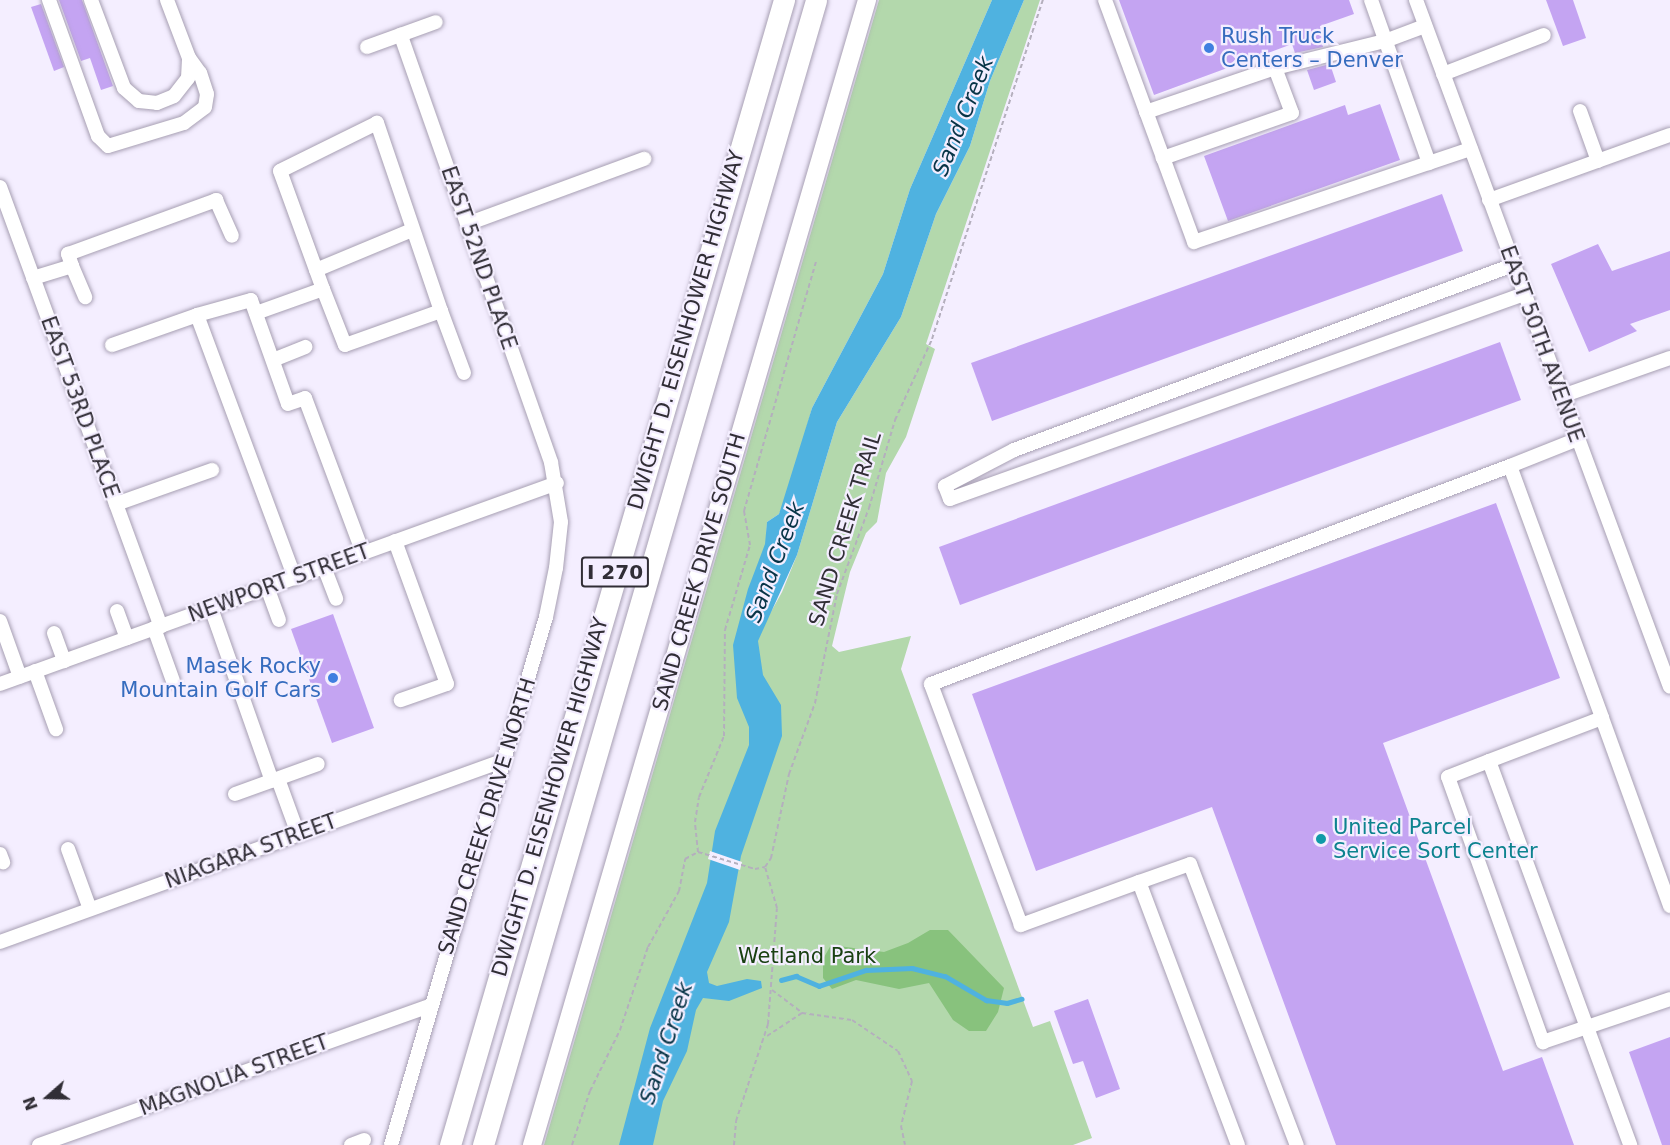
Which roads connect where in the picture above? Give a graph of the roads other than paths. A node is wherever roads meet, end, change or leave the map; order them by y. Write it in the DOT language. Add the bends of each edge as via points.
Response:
graph roads {
  1 [pos="49,0"];
  2 [pos="91,0"];
  3 [pos="167,0"];
  4 [pos="784,0"];
  5 [pos="816,0"];
  6 [pos="867,0"];
  7 [pos="1105,0"];
  8 [pos="1371,0"];
  9 [pos="1416,0"];
  10 [pos="436,22"];
  11 [pos="1425,26"];
  12 [pos="401,34"];
  13 [pos="1544,35"];
  14 [pos="1385,40"];
  15 [pos="367,47"];
  16 [pos="189,58"];
  17 [pos="1275,68"];
  18 [pos="1443,74"];
  19 [pos="1580,111"];
  20 [pos="1146,112"];
  21 [pos="1670,135"];
  22 [pos="1471,149"];
  23 [pos="1163,158"];
  24 [pos="644,159"];
  25 [pos="1598,161"];
  26 [pos="1429,163"];
  27 [pos="0,187"];
  28 [pos="1489,200"];
  29 [pos="467,224"];
  30 [pos="411,230"];
  31 [pos="232,236"];
  32 [pos="1513,265"];
  33 [pos="72,266"];
  34 [pos="316,270"];
  35 [pos="33,278"];
  36 [pos="323,289"];
  37 [pos="1524,294"];
  38 [pos="85,297"];
  39 [pos="441,310"];
  40 [pos="255,314"];
  41 [pos="197,315"];
  42 [pos="112,345"];
  43 [pos="306,347"];
  44 [pos="1670,358"];
  45 [pos="273,360"];
  46 [pos="464,373"];
  47 [pos="1562,396"];
  48 [pos="1578,439"];
  49 [pos="1510,466"];
  50 [pos="212,470"];
  51 [pos="557,483"];
  52 [pos="116,504"];
  53 [pos="395,541"];
  54 [pos="363,553"];
  55 [pos="324,567"];
  56 [pos="295,578"];
  57 [pos="267,588"];
  58 [pos="336,599"];
  59 [pos="211,608"];
  60 [pos="117,611"];
  61 [pos="279,620"];
  62 [pos="0,621"];
  63 [pos="158,627"];
  64 [pos="54,633"];
  65 [pos="127,638"];
  66 [pos="64,661"];
  67 [pos="1666,666"];
  68 [pos="35,672"];
  69 [pos="20,677"];
  70 [pos="173,681"];
  71 [pos="0,684"];
  72 [pos="1670,687"];
  73 [pos="401,700"];
  74 [pos="1602,718"];
  75 [pos="56,729"];
  76 [pos="502,761"];
  77 [pos="1489,761"];
  78 [pos="318,764"];
  79 [pos="275,780"];
  80 [pos="234,794"];
  81 [pos="298,834"];
  82 [pos="68,849"];
  83 [pos="1139,882"];
  84 [pos="1670,906"];
  85 [pos="90,909"];
  86 [pos="0,942"];
  87 [pos="1670,999"];
  88 [pos="429,1006"];
  89 [pos="1587,1027"];
  90 [pos="39,1145"];
  91 [pos="391,1145"];
  92 [pos="450,1145"];
  93 [pos="483,1145"];
  94 [pos="532,1145"];
  95 [pos="1238,1145"];
  96 [pos="1297,1145"];
  97 [pos="1630,1145"];
  1 -- 16 [label="street" via="98,136 108,146 184,123 205,107 207,94 200,73"];
  2 -- 16 [label="street" via="124,88 139,102 157,103 174,96 188,78"];
  3 -- 16 [label="street"];
  4 -- 92 [label="highway, DWIGHT D. EISENHOWER HIGHWAY / I 270"];
  5 -- 93 [label="highway, DWIGHT D. EISENHOWER HIGHWAY / I 270"];
  6 -- 94 [label="main road, SAND CREEK DRIVE SOUTH"];
  7 -- 20 [label="street"];
  8 -- 14 [label="street"];
  9 -- 11 [label="street, EAST 50TH AVENUE"];
  10 -- 12 [label="street"];
  11 -- 14 [label="street"];
  11 -- 18 [label="street, EAST 50TH AVENUE"];
  12 -- 15 [label="street"];
  12 -- 29 [label="street, EAST 52ND PLACE"];
  13 -- 18 [label="street"];
  14 -- 17 [label="street"];
  14 -- 26 [label="street"];
  17 -- 20 [label="street"];
  17 -- 23 [label="street" via="1292,113"];
  18 -- 22 [label="street, EAST 50TH AVENUE"];
  19 -- 25 [label="street"];
  20 -- 23 [label="street"];
  21 -- 25 [label="street"];
  22 -- 26 [label="street"];
  22 -- 28 [label="street, EAST 50TH AVENUE"];
  23 -- 26 [label="street" via="1194,242"];
  24 -- 29 [label="street"];
  25 -- 28 [label="street"];
  27 -- 35 [label="street, EAST 53RD PLACE"];
  28 -- 32 [label="street, EAST 50TH AVENUE"];
  29 -- 51 [label="street, EAST 52ND PLACE"];
  30 -- 34 [label="street"];
  30 -- 34 [label="street" via="377,123 280,171"];
  30 -- 39 [label="street"];
  31 -- 33 [label="street" via="216,200 68,254"];
  32 -- 37 [label="street, EAST 50TH AVENUE"];
  32 -- 37 [label="street" via="1014,450 945,486 950,499"];
  33 -- 35 [label="street"];
  33 -- 38 [label="street"];
  34 -- 36 [label="street"];
  35 -- 52 [label="street, EAST 53RD PLACE"];
  36 -- 39 [label="street" via="345,345"];
  36 -- 40 [label="street"];
  37 -- 47 [label="street, EAST 50TH AVENUE"];
  39 -- 46 [label="street"];
  40 -- 41 [label="street" via="251,300"];
  40 -- 45 [label="street"];
  41 -- 42 [label="street"];
  41 -- 56 [label="street"];
  43 -- 45 [label="street"];
  44 -- 47 [label="street"];
  45 -- 54 [label="street" via="288,404 305,398"];
  47 -- 48 [label="street, EAST 50TH AVENUE"];
  48 -- 49 [label="street"];
  48 -- 67 [label="street, EAST 50TH AVENUE"];
  49 -- 74 [label="street"];
  49 -- 83 [label="street" via="931,684 1021,926"];
  50 -- 52 [label="street"];
  51 -- 53 [label="street, NEWPORT STREET"];
  51 -- 76 [label="street, SAND CREEK DRIVE NORTH" via="561,522 556,568"];
  52 -- 63 [label="street, EAST 53RD PLACE"];
  53 -- 54 [label="street, NEWPORT STREET"];
  53 -- 73 [label="street" via="447,684"];
  54 -- 55 [label="street, NEWPORT STREET"];
  55 -- 56 [label="street, NEWPORT STREET"];
  55 -- 58 [label="street"];
  56 -- 57 [label="street, NEWPORT STREET"];
  57 -- 59 [label="street, NEWPORT STREET"];
  57 -- 61 [label="street"];
  59 -- 63 [label="street, NEWPORT STREET"];
  59 -- 79 [label="street"];
  60 -- 65 [label="street"];
  62 -- 69 [label="street"];
  63 -- 65 [label="street, NEWPORT STREET"];
  63 -- 70 [label="street, EAST 53RD PLACE"];
  64 -- 66 [label="street"];
  65 -- 66 [label="street, NEWPORT STREET"];
  66 -- 68 [label="street, NEWPORT STREET"];
  67 -- 72 [label="street, EAST 50TH AVENUE"];
  68 -- 69 [label="street, NEWPORT STREET"];
  68 -- 75 [label="street"];
  69 -- 71 [label="street, NEWPORT STREET"];
  74 -- 77 [label="street"];
  74 -- 84 [label="street"];
  76 -- 81 [label="street, NIAGARA STREET"];
  76 -- 88 [label="street, SAND CREEK DRIVE NORTH"];
  77 -- 89 [label="street"];
  77 -- 89 [label="street" via="1448,777 1543,1042"];
  78 -- 79 [label="street"];
  79 -- 80 [label="street"];
  79 -- 81 [label="street"];
  81 -- 85 [label="street, NIAGARA STREET"];
  82 -- 85 [label="street"];
  83 -- 95 [label="street"];
  83 -- 96 [label="street" via="1190,864"];
  85 -- 86 [label="street, NIAGARA STREET"];
  87 -- 89 [label="street"];
  88 -- 90 [label="street, MAGNOLIA STREET"];
  88 -- 91 [label="street, SAND CREEK DRIVE NORTH"];
  89 -- 97 [label="street"];
}
